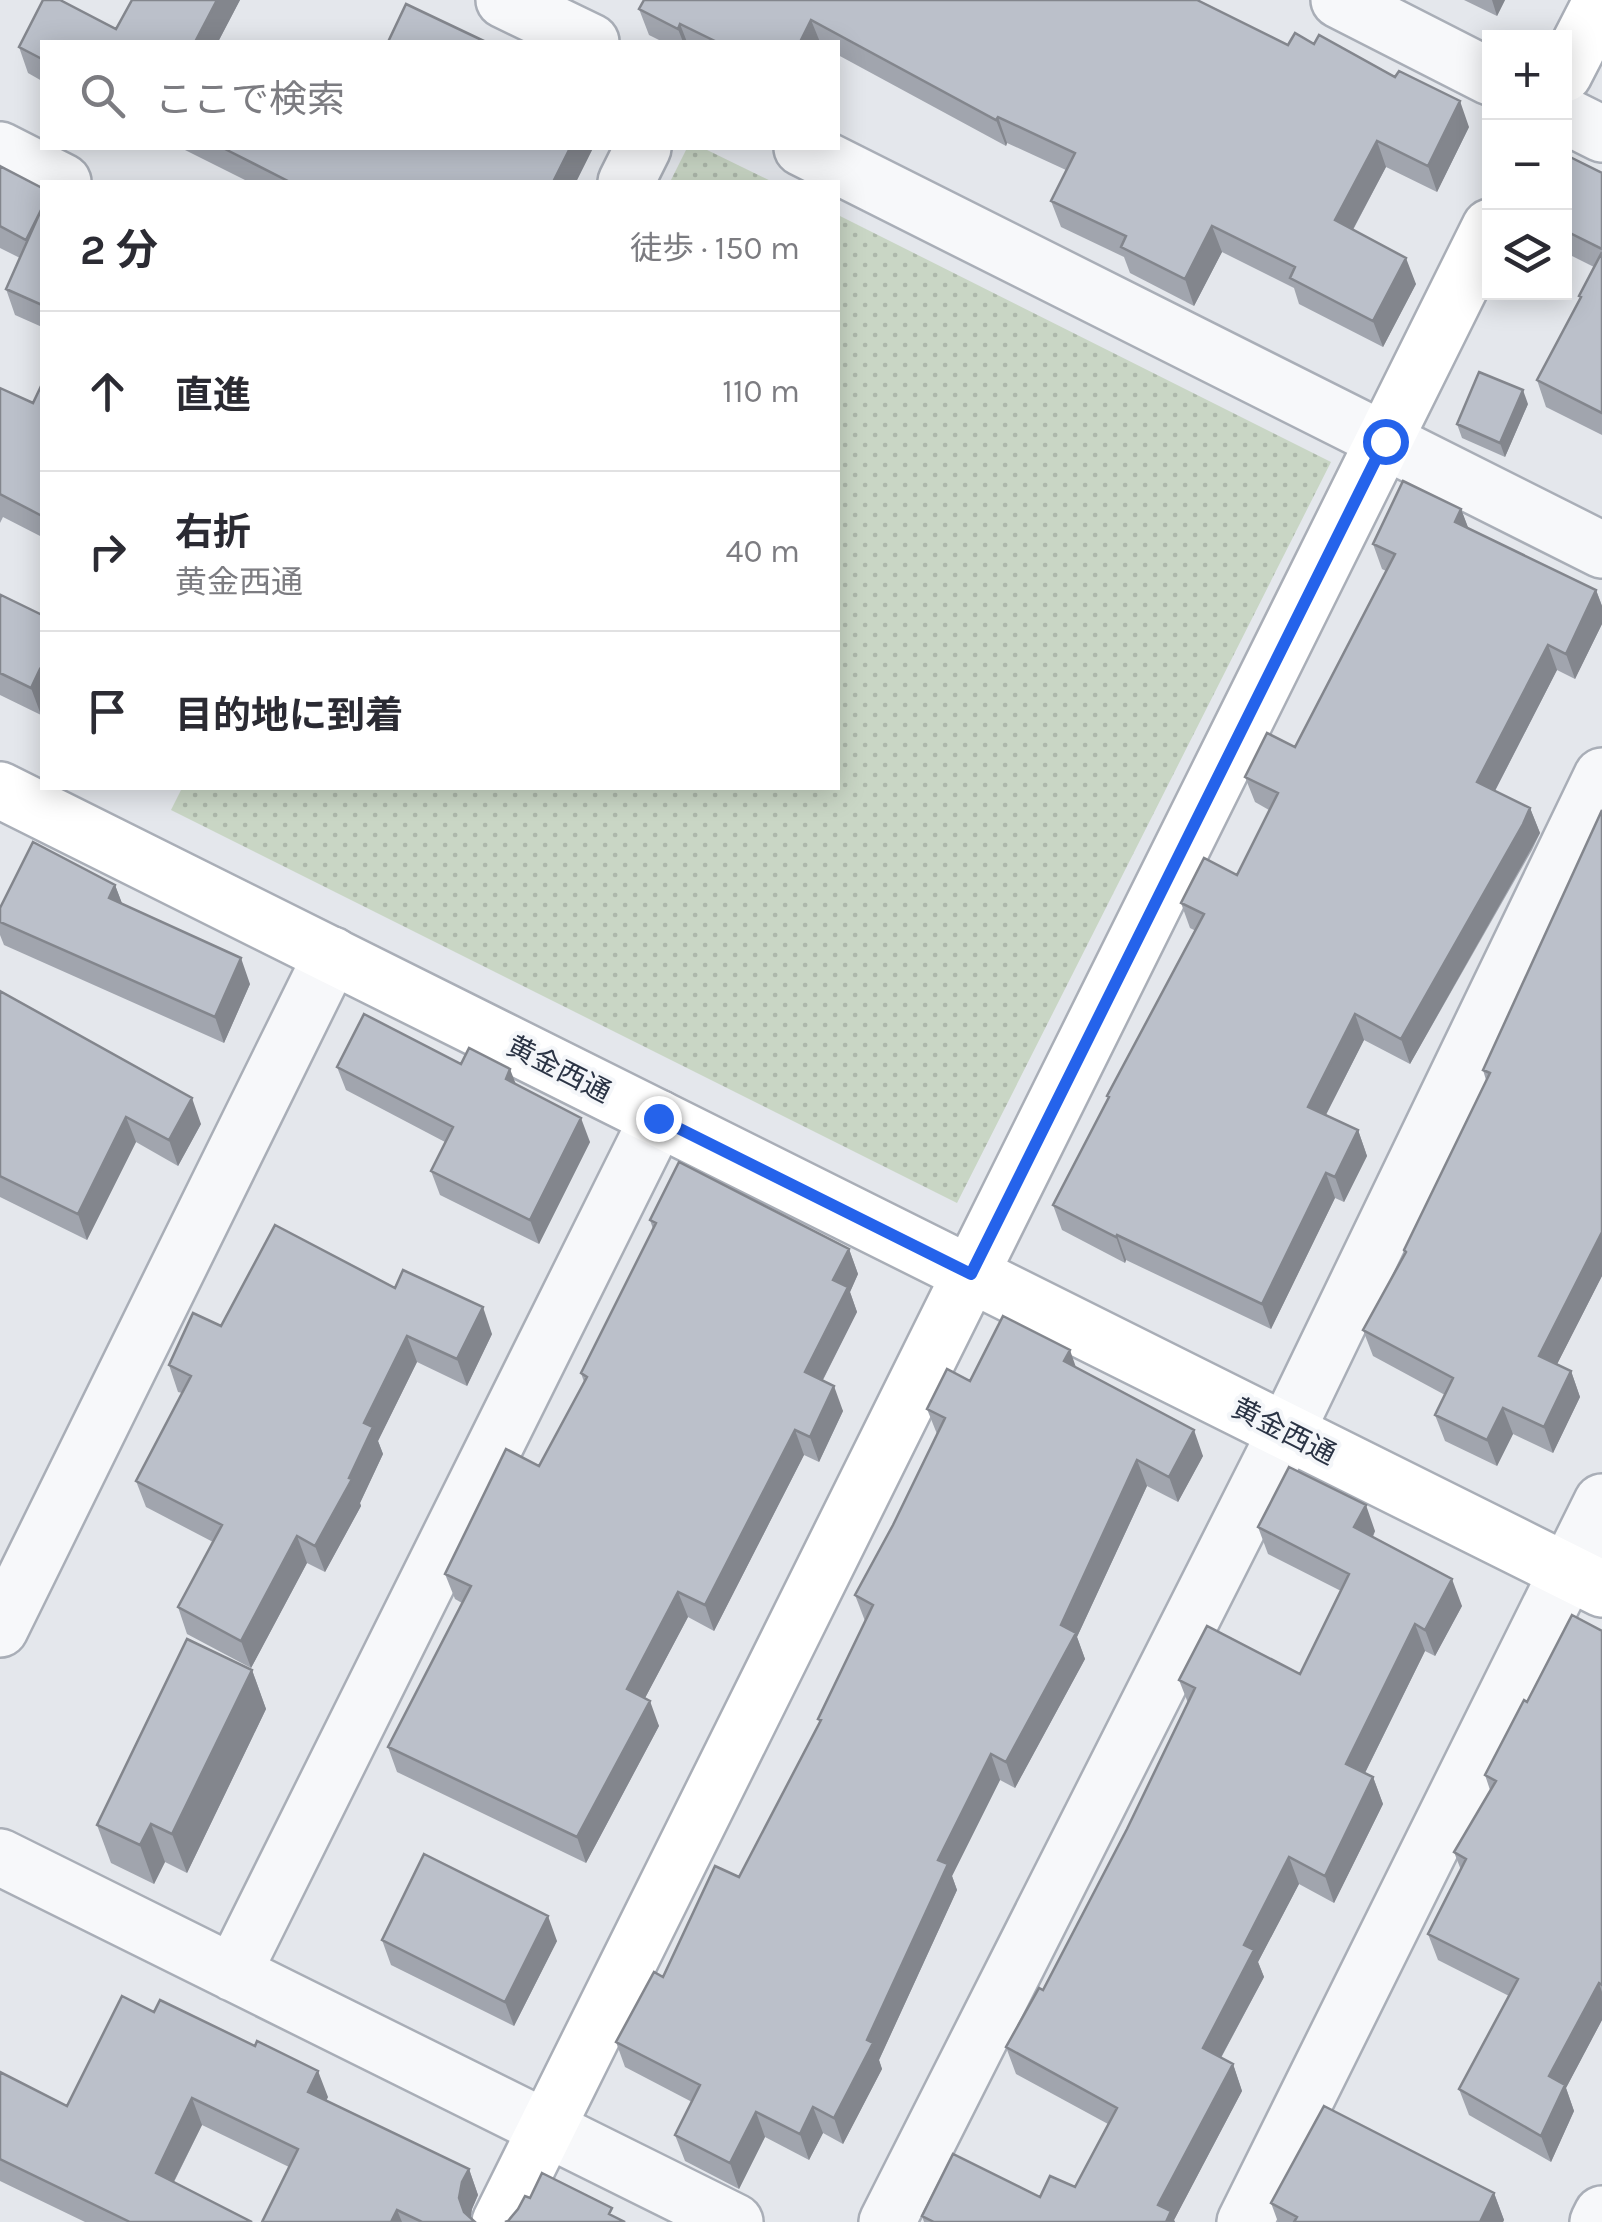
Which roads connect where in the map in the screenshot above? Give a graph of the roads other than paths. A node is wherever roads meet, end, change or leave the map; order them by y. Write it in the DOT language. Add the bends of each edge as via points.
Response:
graph roads {
  1 [pos="504,0"];
  2 [pos="1338,0"];
  3 [pos="1602,0"];
  4 [pos="587,40"];
  5 [pos="1572,58"];
  6 [pos="1482,73"];
  7 [pos="1572,119"];
  8 [pos="1602,134"];
  9 [pos="0,150"];
  10 [pos="641,150"];
  11 [pos="806,150"];
  12 [pos="59,180"];
  13 [pos="627,180"];
  14 [pos="1482,243"];
  15 [pos="1385,441"];
  16 [pos="1602,550"];
  17 [pos="1602,776"];
  18 [pos="3,798"];
  19 [pos="332,955"];
  20 [pos="658,1118"];
  21 [pos="971,1274"];
  22 [pos="1286,1432"];
  23 [pos="1602,1502"];
  24 [pos="1585,1581"];
  25 [pos="0,1629"];
  26 [pos="0,1857"];
  27 [pos="233,1973"];
  28 [pos="546,2129"];
  29 [pos="1602,2214"];
  30 [pos="500,2222"];
  31 [pos="735,2222"];
  32 [pos="887,2222"];
  33 [pos="1245,2222"];
  34 [pos="1598,2222"];
  1 -- 4 [label="street"];
  2 -- 6 [label="street"];
  3 -- 5 [label="street"];
  7 -- 8 [label="street"];
  9 -- 12 [label="street"];
  10 -- 13 [label="street"];
  11 -- 15 [label="street"];
  14 -- 15 [label="street"];
  15 -- 16 [label="street"];
  15 -- 21 [label="street"];
  17 -- 22 [label="street"];
  18 -- 19 [label="street, 黄金西通"];
  19 -- 20 [label="street, 黄金西通"];
  19 -- 25 [label="street"];
  20 -- 21 [label="street, 黄金西通"];
  20 -- 27 [label="street"];
  21 -- 22 [label="street, 黄金西通"];
  21 -- 28 [label="street"];
  22 -- 24 [label="street, 黄金西通"];
  22 -- 32 [label="street"];
  23 -- 24 [label="street"];
  24 -- 33 [label="street"];
  26 -- 27 [label="street"];
  27 -- 28 [label="street"];
  28 -- 30 [label="street"];
  28 -- 31 [label="street"];
  29 -- 34 [label="street"];
}
